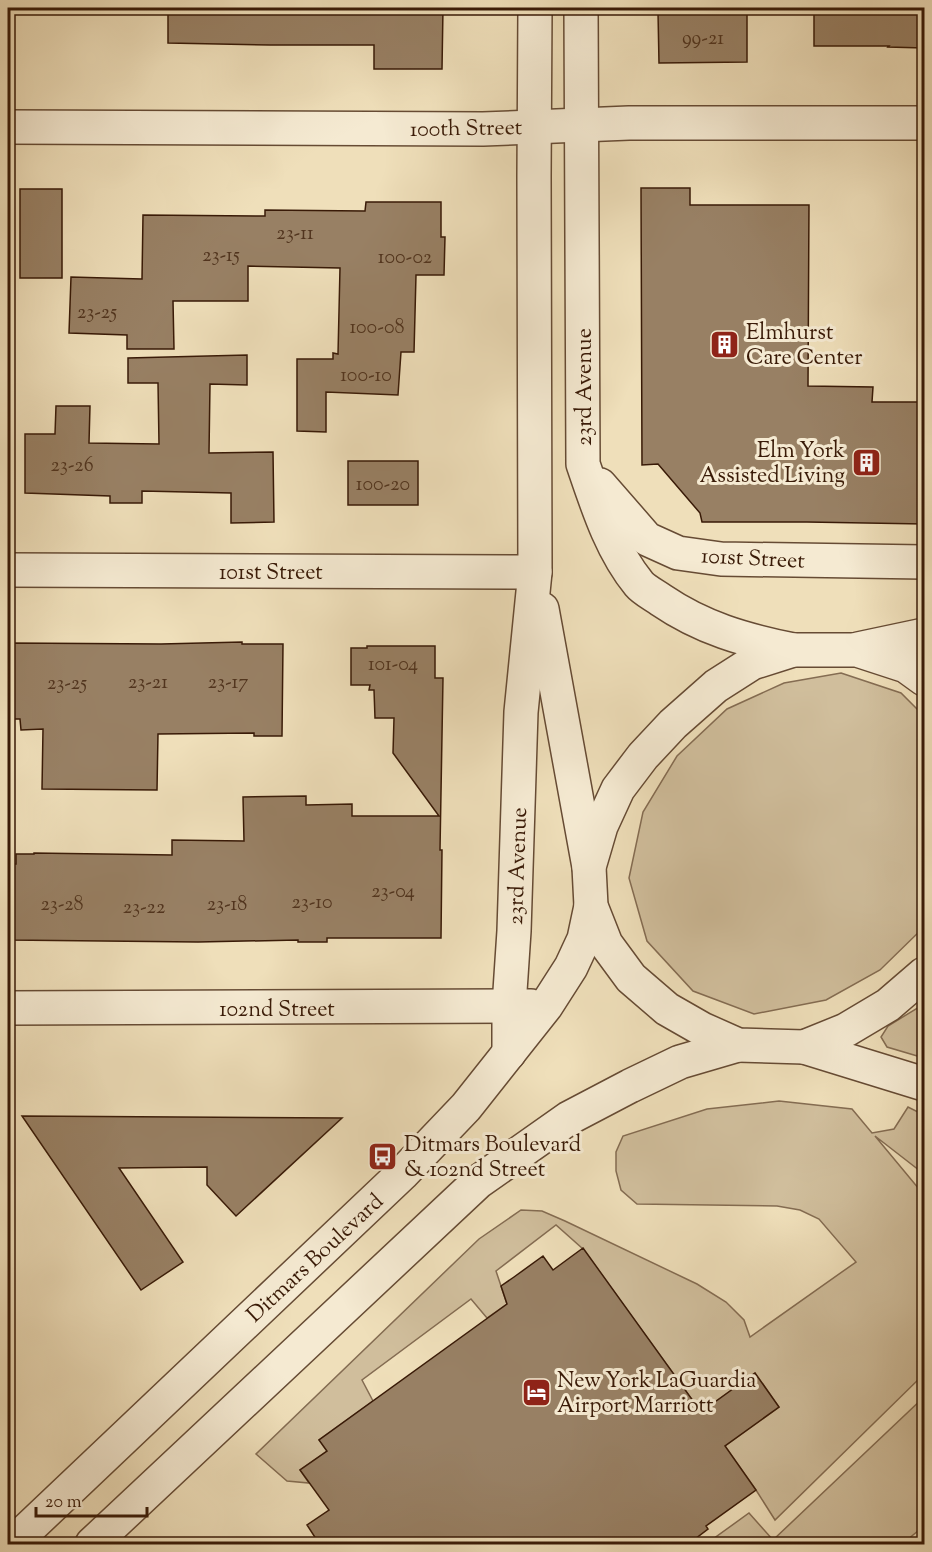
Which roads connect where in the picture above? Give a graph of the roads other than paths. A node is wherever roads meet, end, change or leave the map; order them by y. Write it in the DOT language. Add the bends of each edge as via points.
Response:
graph roads {
  1 [pos="535,8"];
  2 [pos="581,8"];
  3 [pos="924,123"];
  4 [pos="581,125"];
  5 [pos="534,126"];
  6 [pos="8,127"];
  7 [pos="583,464"];
  8 [pos="924,561"];
  9 [pos="8,570"];
  10 [pos="535,572"];
  11 [pos="924,635"];
  12 [pos="793,650"];
  13 [pos="856,650"];
  14 [pos="924,679"];
  15 [pos="589,867"];
  16 [pos="591,906"];
  17 [pos="924,974"];
  18 [pos="509,1006"];
  19 [pos="546,1006"];
  20 [pos="8,1008"];
  21 [pos="738,1045"];
  22 [pos="804,1047"];
  23 [pos="509,1053"];
  24 [pos="924,1084"];
  25 [pos="12,1545"];
  26 [pos="92,1545"];
  1 -- 5 [label="street, 23rd Avenue"];
  2 -- 4 [label="street, 23rd Avenue"];
  3 -- 4 [label="street, 100th Street"];
  4 -- 5 [label="street, 100th Street"];
  4 -- 7 [label="street, 23rd Avenue"];
  5 -- 6 [label="street, 100th Street"];
  5 -- 10 [label="street, 23rd Avenue"];
  7 -- 8 [label="street, 101st Street" via="647,539 678,552 721,559"];
  7 -- 12 [label="street, 23rd Avenue" via="619,555 640,586 711,628"];
  9 -- 10 [label="street, 101st Street"];
  10 -- 15 [label="street, 23rd Avenue"];
  10 -- 18 [label="street, 23rd Avenue" via="521,712"];
  11 -- 13 [label="street"];
  12 -- 13 [label="street"];
  12 -- 15 [label="street" via="752,663 716,686 673,724 618,789 601,826"];
  13 -- 14 [label="street" via="906,666"];
  15 -- 16 [label="street"];
  16 -- 19 [label="street, Ditmars Boulevard" via="584,939"];
  16 -- 21 [label="street" via="606,944 631,978 667,1009"];
  17 -- 22 [label="street" via="888,1005 846,1030"];
  18 -- 19 [label="street, 102nd Street"];
  18 -- 20 [label="street, 102nd Street"];
  18 -- 23 [label="street, 23rd Avenue"];
  19 -- 23 [label="street, Ditmars Boulevard"];
  21 -- 22 [label="street"];
  21 -- 26 [label="street" via="680,1062 569,1118 478,1182"];
  22 -- 24 [label="street"];
  23 -- 25 [label="street, Ditmars Boulevard" via="466,1107 402,1174"];
}
